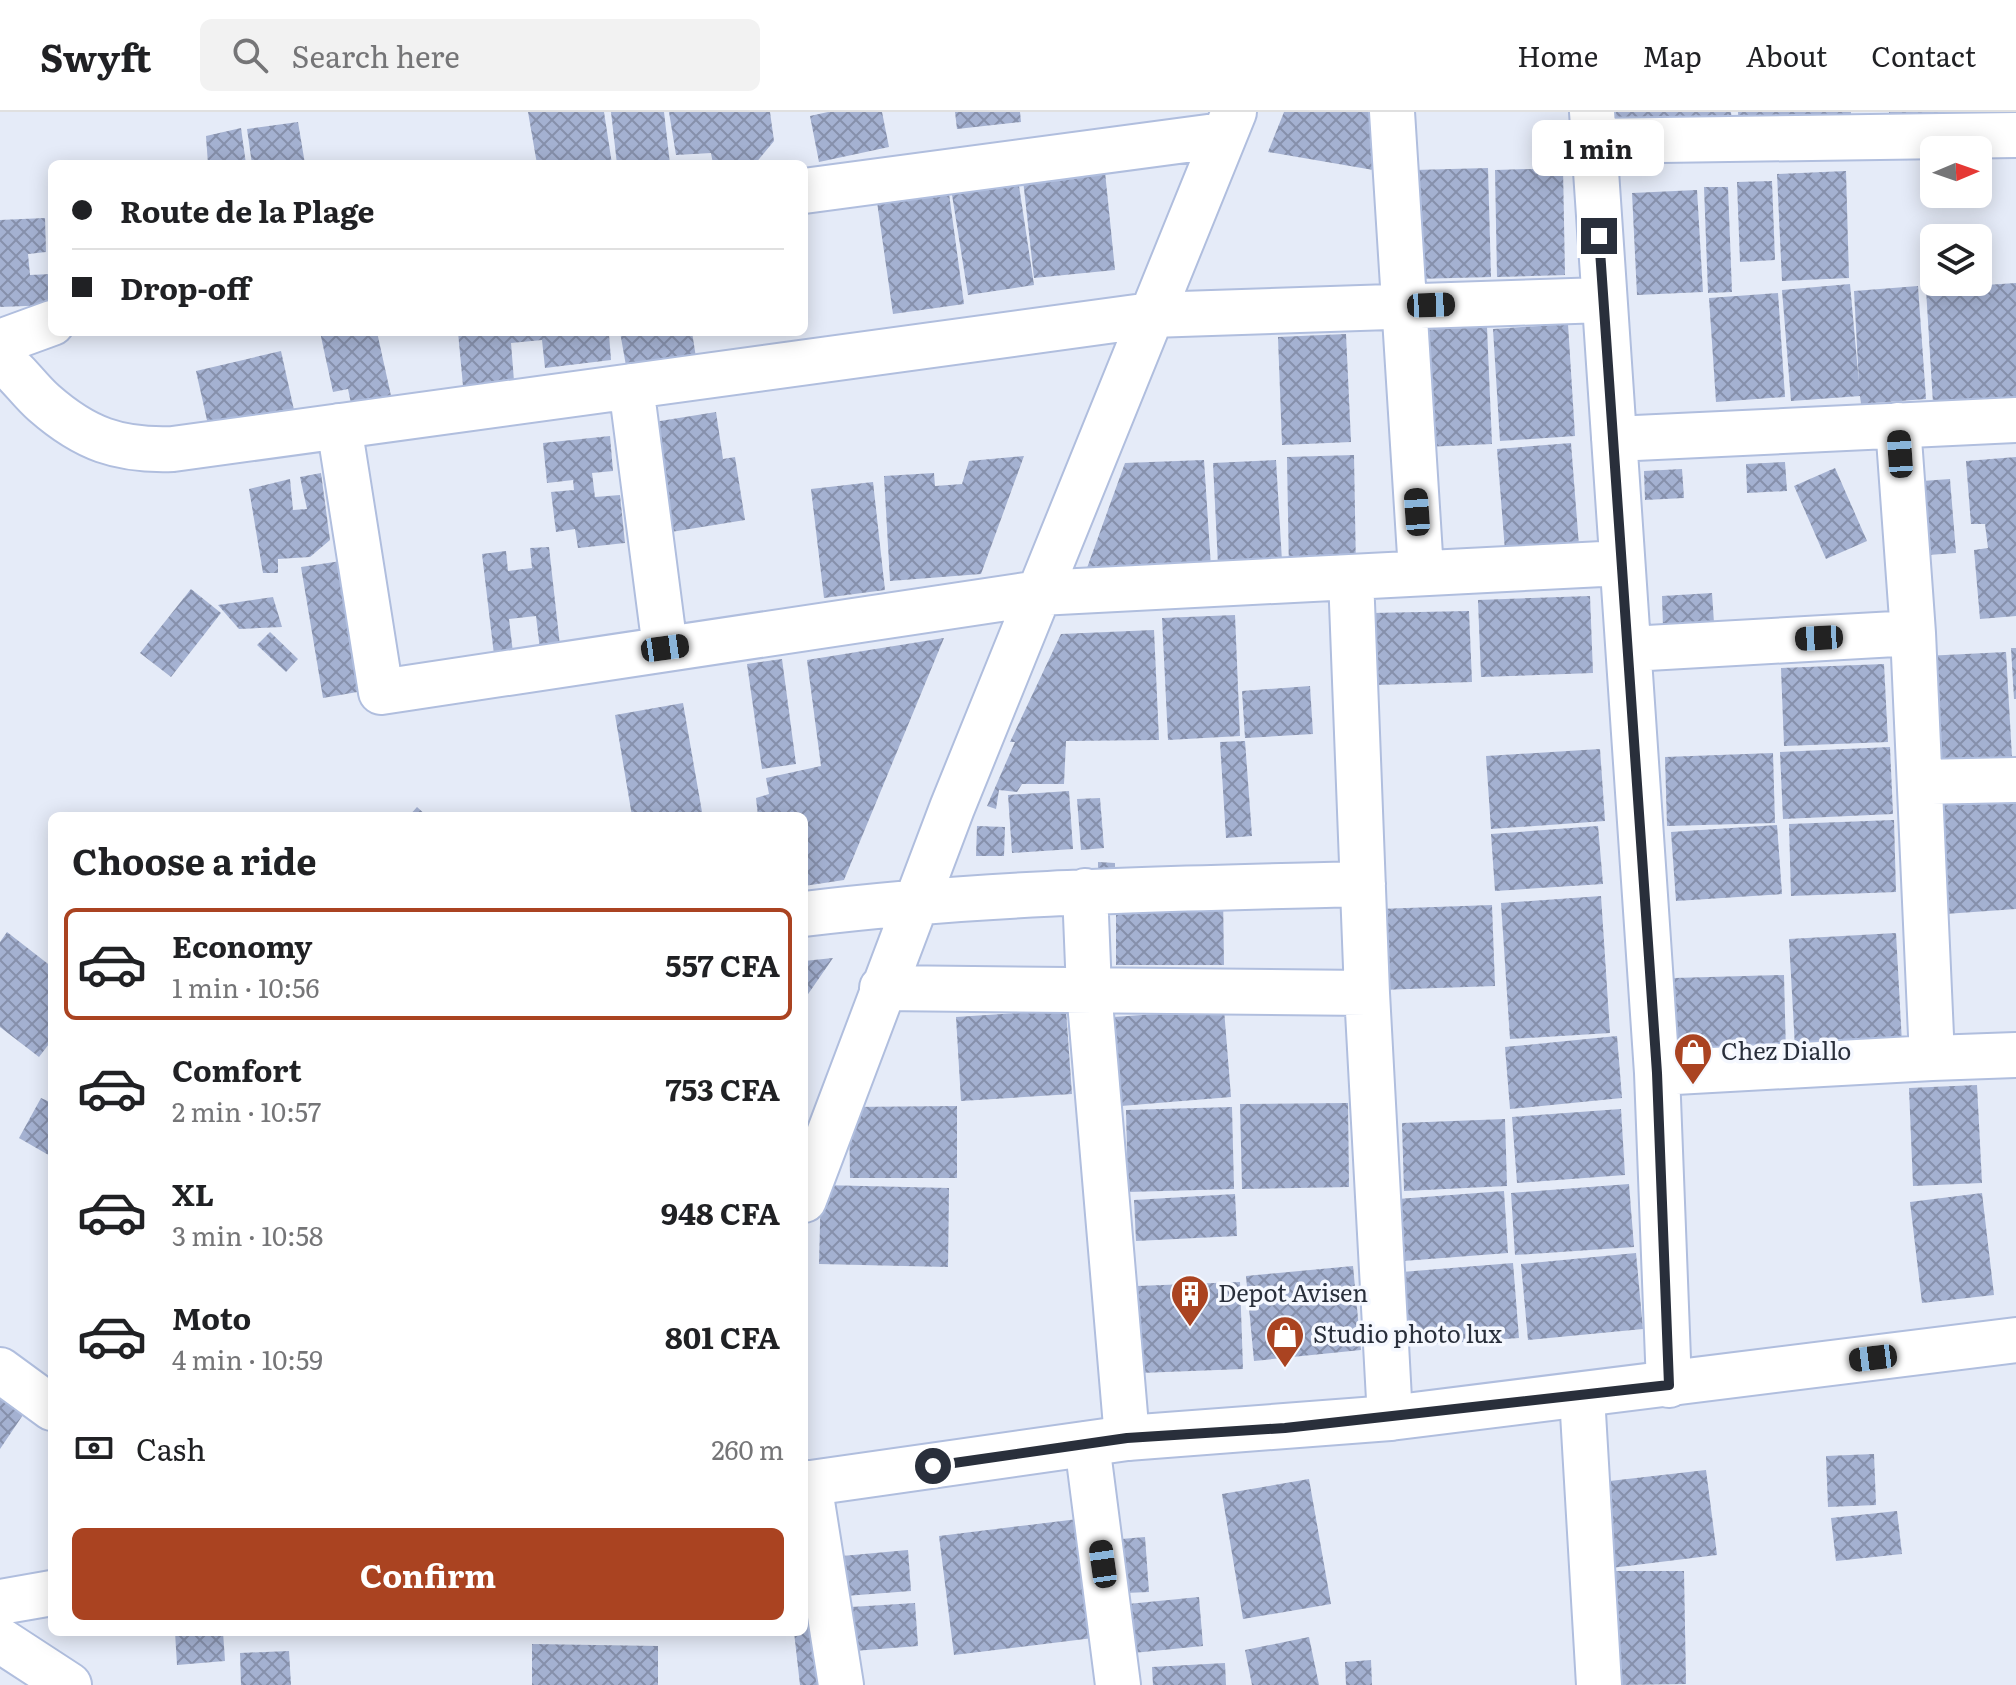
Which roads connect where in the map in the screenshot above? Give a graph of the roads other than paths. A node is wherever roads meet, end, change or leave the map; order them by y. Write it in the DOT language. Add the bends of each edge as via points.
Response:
graph roads {
  1 [pos="1392,112"];
  2 [pos="1229,124"];
  3 [pos="1865,125"];
  4 [pos="1592,126"];
  5 [pos="2016,135"];
  6 [pos="808,190"];
  7 [pos="1603,300"];
  8 [pos="1403,306"];
  9 [pos="1151,315"];
  10 [pos="48,324"];
  11 [pos="0,342"];
  12 [pos="0,359"];
  13 [pos="631,386"];
  14 [pos="2016,420"];
  15 [pos="1898,425"];
  16 [pos="339,426"];
  17 [pos="1614,439"];
  18 [pos="1622,563"];
  19 [pos="1421,571"];
  20 [pos="1351,577"];
  21 [pos="1039,593"];
  22 [pos="1913,633"];
  23 [pos="665,648"];
  24 [pos="1630,649"];
  25 [pos="2016,780"];
  26 [pos="1920,782"];
  27 [pos="1363,884"];
  28 [pos="1085,891"];
  29 [pos="918,900"];
  30 [pos="808,914"];
  31 [pos="882,988"];
  32 [pos="1089,990"];
  33 [pos="1367,993"];
  34 [pos="2016,1055"];
  35 [pos="1932,1058"];
  36 [pos="1657,1073"];
  37 [pos="808,1186"];
  38 [pos="2016,1340"];
  39 [pos="0,1370"];
  40 [pos="1669,1385"];
  41 [pos="1582,1396"];
  42 [pos="48,1405"];
  43 [pos="1390,1418"];
  44 [pos="1107,1441"];
  45 [pos="808,1483"];
  46 [pos="808,1489"];
  47 [pos="48,1594"];
  48 [pos="0,1602"];
  49 [pos="0,1640"];
  50 [pos="69,1685"];
  51 [pos="841,1685"];
  52 [pos="1118,1685"];
  53 [pos="1599,1685"];
  1 -- 8 [label="street"];
  2 -- 6 [label="street"];
  2 -- 9 [label="street"];
  3 -- 4 [label="street"];
  3 -- 5 [label="street"];
  4 -- 7 [label="street"];
  7 -- 8 [label="street"];
  7 -- 17 [label="street"];
  8 -- 9 [label="street"];
  8 -- 19 [label="street"];
  9 -- 13 [label="street"];
  9 -- 21 [label="street"];
  10 -- 11 [label="street"];
  12 -- 16 [label="street" via="44,403 101,442 120,446 173,449"];
  13 -- 16 [label="street"];
  13 -- 23 [label="street"];
  14 -- 15 [label="street"];
  15 -- 17 [label="street"];
  15 -- 22 [label="street"];
  16 -- 23 [label="street" via="381,692"];
  17 -- 18 [label="street"];
  18 -- 19 [label="street"];
  18 -- 24 [label="street"];
  19 -- 20 [label="street"];
  20 -- 21 [label="street"];
  20 -- 27 [label="street"];
  21 -- 23 [label="street"];
  21 -- 29 [label="street"];
  22 -- 24 [label="street"];
  22 -- 26 [label="street"];
  24 -- 36 [label="street"];
  25 -- 26 [label="street"];
  26 -- 35 [label="street"];
  27 -- 28 [label="street"];
  27 -- 33 [label="street"];
  28 -- 29 [label="street"];
  28 -- 32 [label="street"];
  29 -- 30 [label="street"];
  29 -- 31 [label="street"];
  31 -- 32 [label="street"];
  31 -- 37 [label="street"];
  32 -- 33 [label="street"];
  32 -- 44 [label="street"];
  33 -- 43 [label="street"];
  34 -- 35 [label="street"];
  35 -- 36 [label="street"];
  36 -- 40 [label="street"];
  38 -- 40 [label="street"];
  39 -- 42 [label="street"];
  40 -- 41 [label="street"];
  41 -- 43 [label="street"];
  41 -- 53 [label="street"];
  43 -- 44 [label="street"];
  44 -- 45 [label="street"];
  44 -- 52 [label="street"];
  46 -- 51 [label="street"];
  47 -- 48 [label="street"];
  49 -- 50 [label="street"];
}
